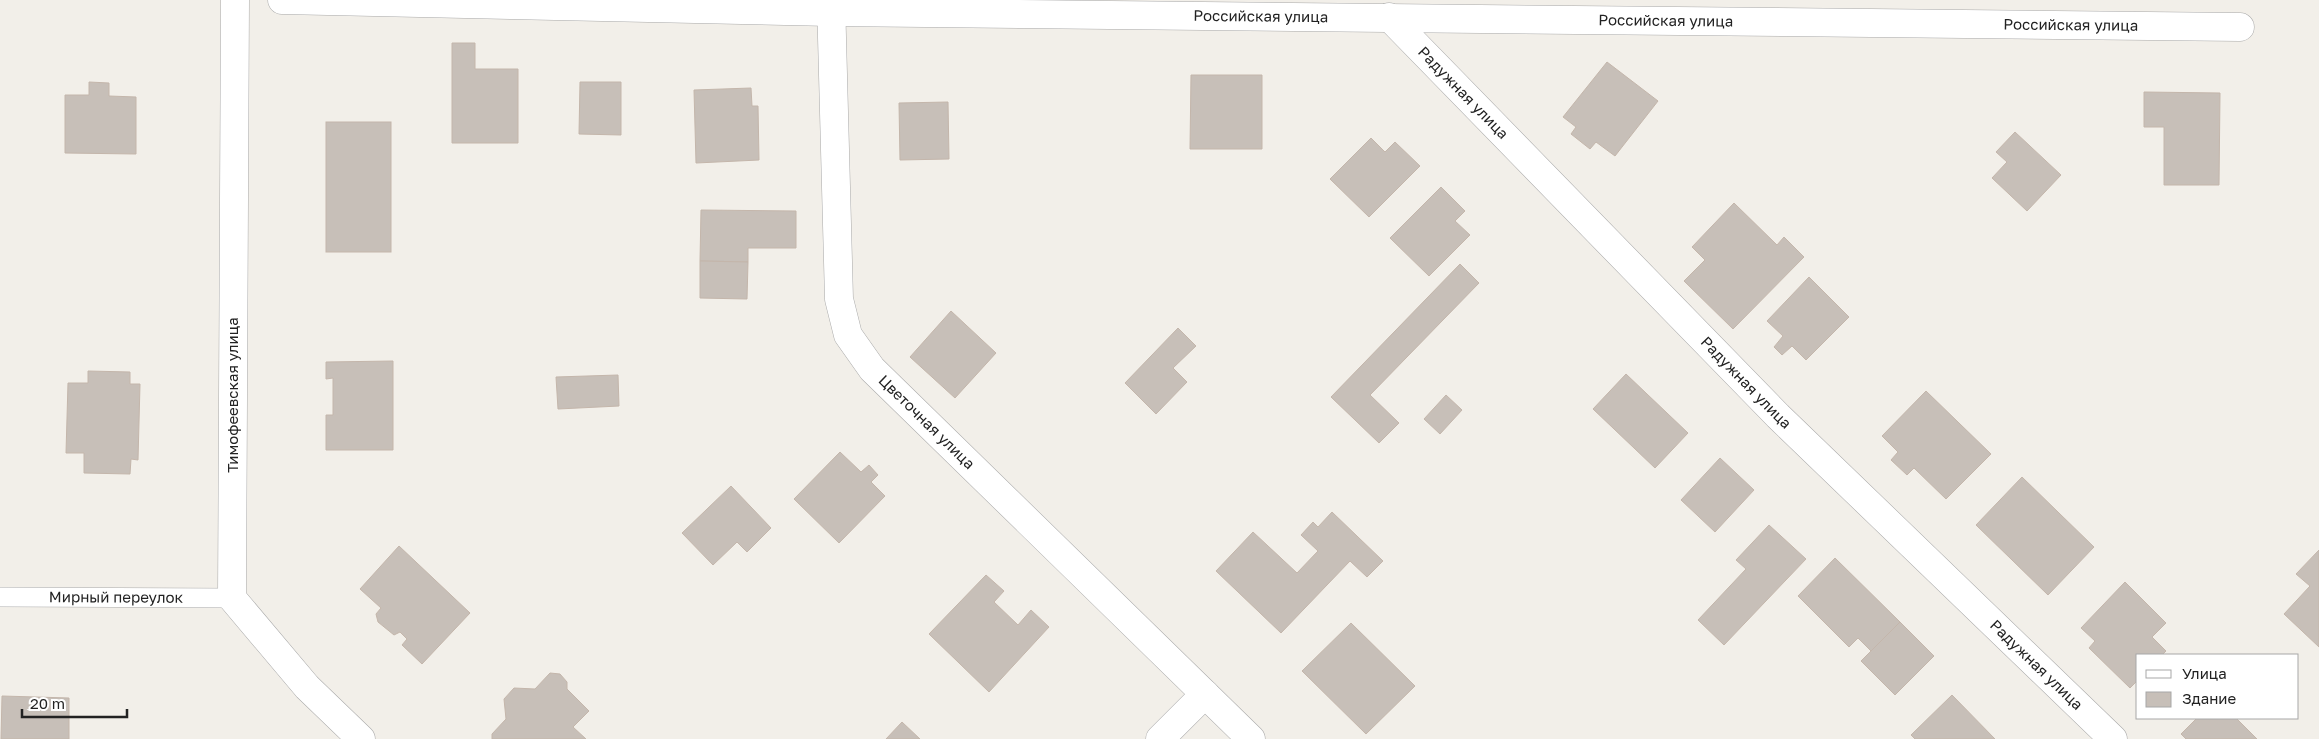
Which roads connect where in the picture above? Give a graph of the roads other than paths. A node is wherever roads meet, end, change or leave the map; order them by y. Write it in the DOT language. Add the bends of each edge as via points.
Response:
graph roads {
  1 [pos="235,0"];
  2 [pos="282,0"];
  3 [pos="831,6"];
  4 [pos="1403,11"];
  5 [pos="2240,27"];
  6 [pos="0,597"];
  7 [pos="232,598"];
  8 [pos="1205,694"];
  9 [pos="361,739"];
  10 [pos="1160,739"];
  11 [pos="1251,739"];
  12 [pos="2113,739"];
  1 -- 7 [label="street, Тимофеевская улица"];
  2 -- 3 [label="street, Российская улица"];
  3 -- 4 [label="street, Российская улица"];
  3 -- 8 [label="street, Цветочная улица" via="839,299 848,335 872,370"];
  4 -- 5 [label="street, Российская улица"];
  4 -- 12 [label="street, Радужная улица" via="1778,416"];
  6 -- 7 [label="lane, Мирный переулок"];
  7 -- 9 [label="street" via="307,687"];
  8 -- 10 [label="street"];
  8 -- 11 [label="street, Цветочная улица"];
}
